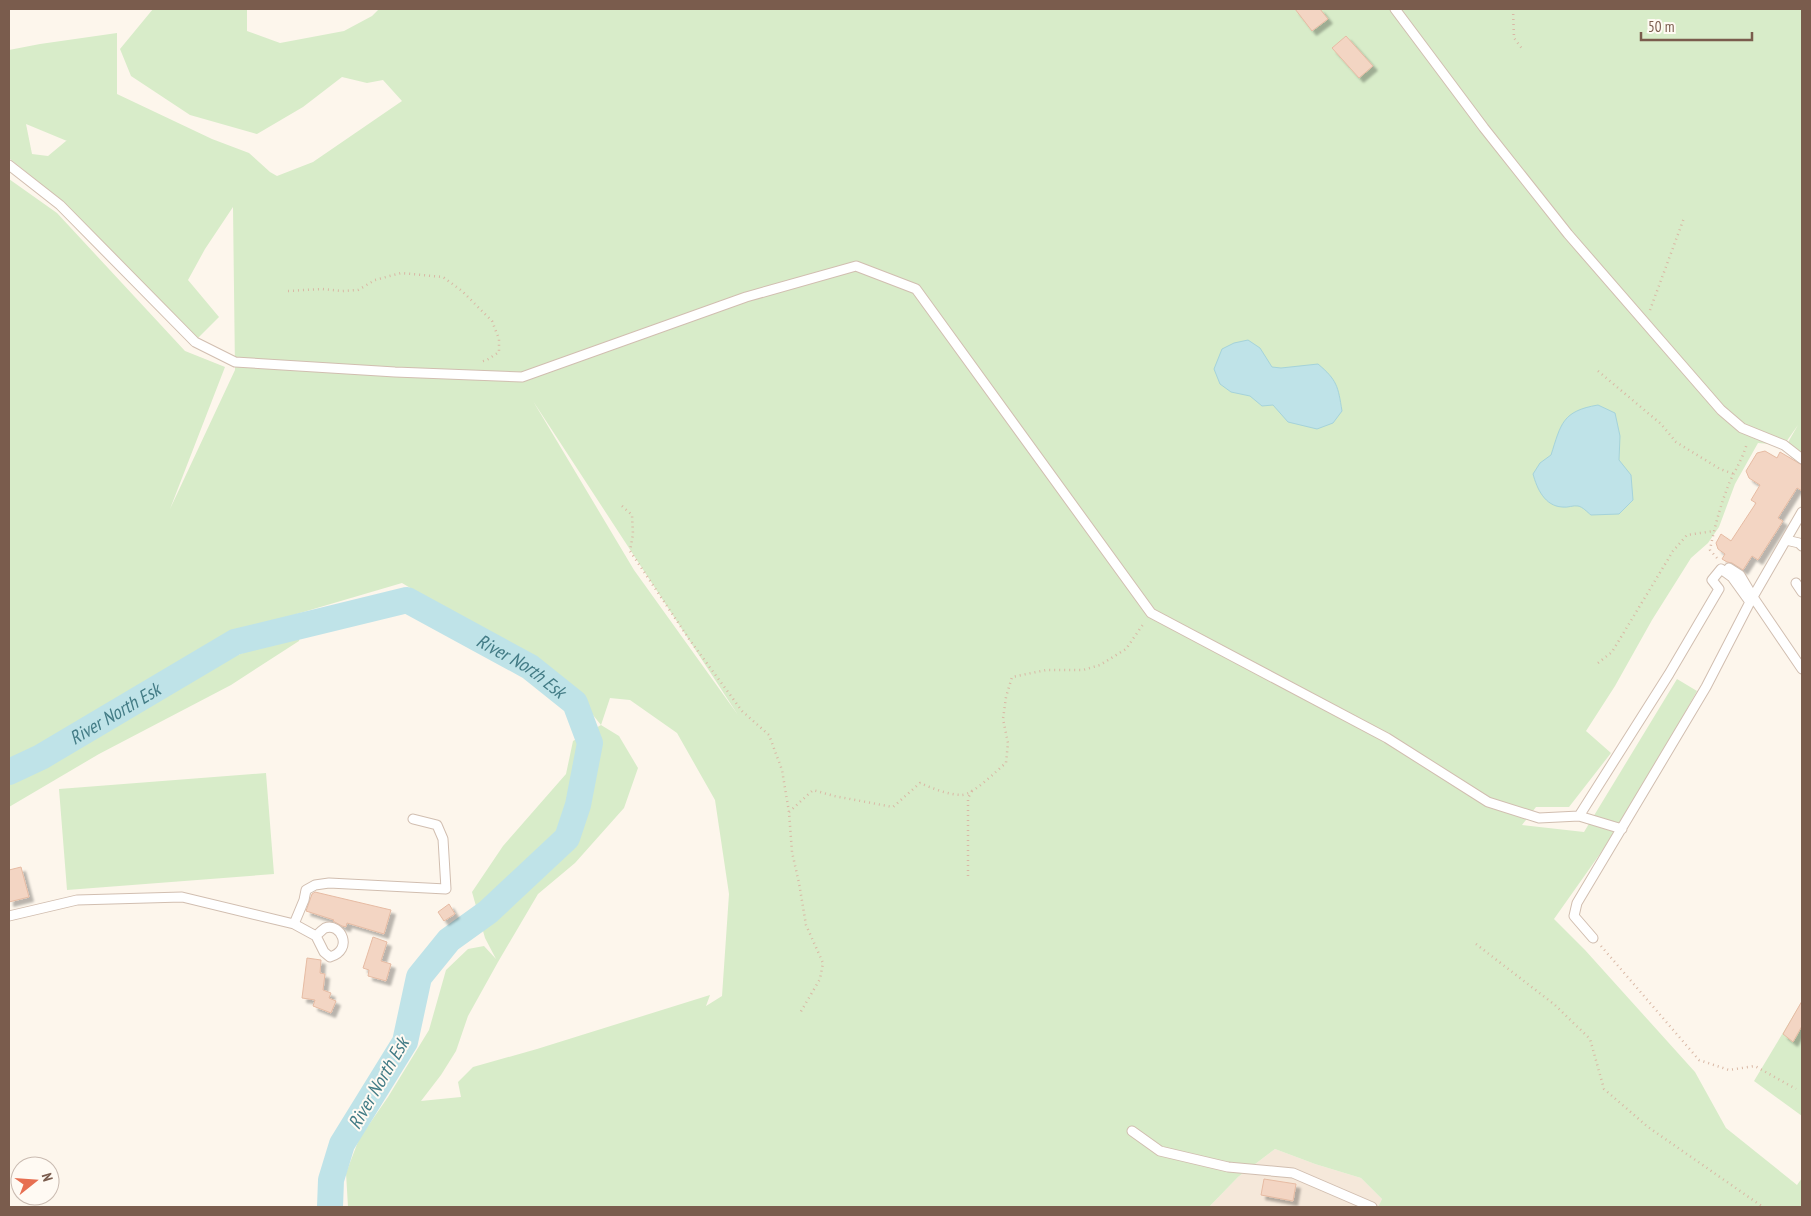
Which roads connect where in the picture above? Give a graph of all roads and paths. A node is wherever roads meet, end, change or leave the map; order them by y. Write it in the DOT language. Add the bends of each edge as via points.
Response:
graph roads {
  1 [pos="1395,9"];
  2 [pos="1513,9"];
  3 [pos="1523,50"];
  4 [pos="9,165"];
  5 [pos="1684,218"];
  6 [pos="288,291"];
  7 [pos="1645,323"];
  8 [pos="478,363"];
  9 [pos="1598,371"];
  10 [pos="1750,432"];
  11 [pos="1802,459"];
  12 [pos="1734,474"];
  13 [pos="622,506"];
  14 [pos="1802,512"];
  15 [pos="1714,530"];
  16 [pos="1786,540"];
  17 [pos="1802,546"];
  18 [pos="1722,563"];
  19 [pos="1796,583"];
  20 [pos="1802,592"];
  21 [pos="1751,600"];
  22 [pos="1151,613"];
  23 [pos="1598,663"];
  24 [pos="1802,669"];
  25 [pos="972,791"];
  26 [pos="789,812"];
  27 [pos="1579,816"];
  28 [pos="414,819"];
  29 [pos="1622,829"];
  30 [pos="968,876"];
  31 [pos="9,916"];
  32 [pos="294,924"];
  33 [pos="316,936"];
  34 [pos="1593,938"];
  35 [pos="1476,944"];
  36 [pos="800,1013"];
  37 [pos="1796,1089"];
  38 [pos="1132,1131"];
  39 [pos="1372,1207"];
  40 [pos="1763,1207"];
  1 -- 7 [label="lane" via="1568,234"];
  2 -- 3 [label="path" via="1514,38"];
  4 -- 22 [label="lane" via="60,205 195,342 235,362 522,377 746,297 856,266 916,289"];
  5 -- 7 [label="path"];
  6 -- 8 [label="path" via="358,290 375,280 401,273 443,277 492,321 499,339 499,352"];
  7 -- 10 [label="lane" via="1721,410"];
  9 -- 12 [label="path" via="1661,424 1676,442"];
  10 -- 11 [label="lane" via="1784,445"];
  10 -- 12 [label="path" via="1744,455"];
  12 -- 15 [label="path"];
  13 -- 26 [label="path" via="632,515 630,551 635,559 742,711 769,735 782,770"];
  14 -- 16 [label="lane"];
  15 -- 18 [label="path" via="1710,550"];
  15 -- 23 [label="path" via="1687,535 1673,551 1612,652"];
  16 -- 17 [label="lane"];
  16 -- 21 [label="lane"];
  18 -- 21 [label="lane" via="1740,575"];
  19 -- 20 [label="lane"];
  21 -- 24 [label="lane"];
  21 -- 27 [label="lane" via="1721,569 1712,580 1719,589"];
  21 -- 29 [label="lane" via="1706,687"];
  22 -- 25 [label="path" via="1126,649 1100,665 1083,670 1046,670 1012,677 1003,719 1008,744 1006,763"];
  22 -- 27 [label="lane" via="1387,738 1488,802 1540,818"];
  25 -- 26 [label="path" via="963,795 920,783 893,807 813,790"];
  25 -- 30 [label="path" via="968,798"];
  26 -- 36 [label="path" via="792,852 806,925 823,963 820,979"];
  27 -- 29 [label="lane"];
  28 -- 32 [label="lane" via="437,824 443,839 446,889 315,885 306,890"];
  29 -- 34 [label="lane" via="1577,903 1574,916"];
  31 -- 32 [label="lane" via="77,900 182,897"];
  32 -- 33 [label="lane"];
  34 -- 37 [label="path" via="1699,1060 1729,1070 1755,1066"];
  35 -- 40 [label="path" via="1555,1005 1590,1039 1604,1089 1648,1127"];
  38 -- 39 [label="lane" via="1160,1151 1228,1167 1293,1173"];
}
